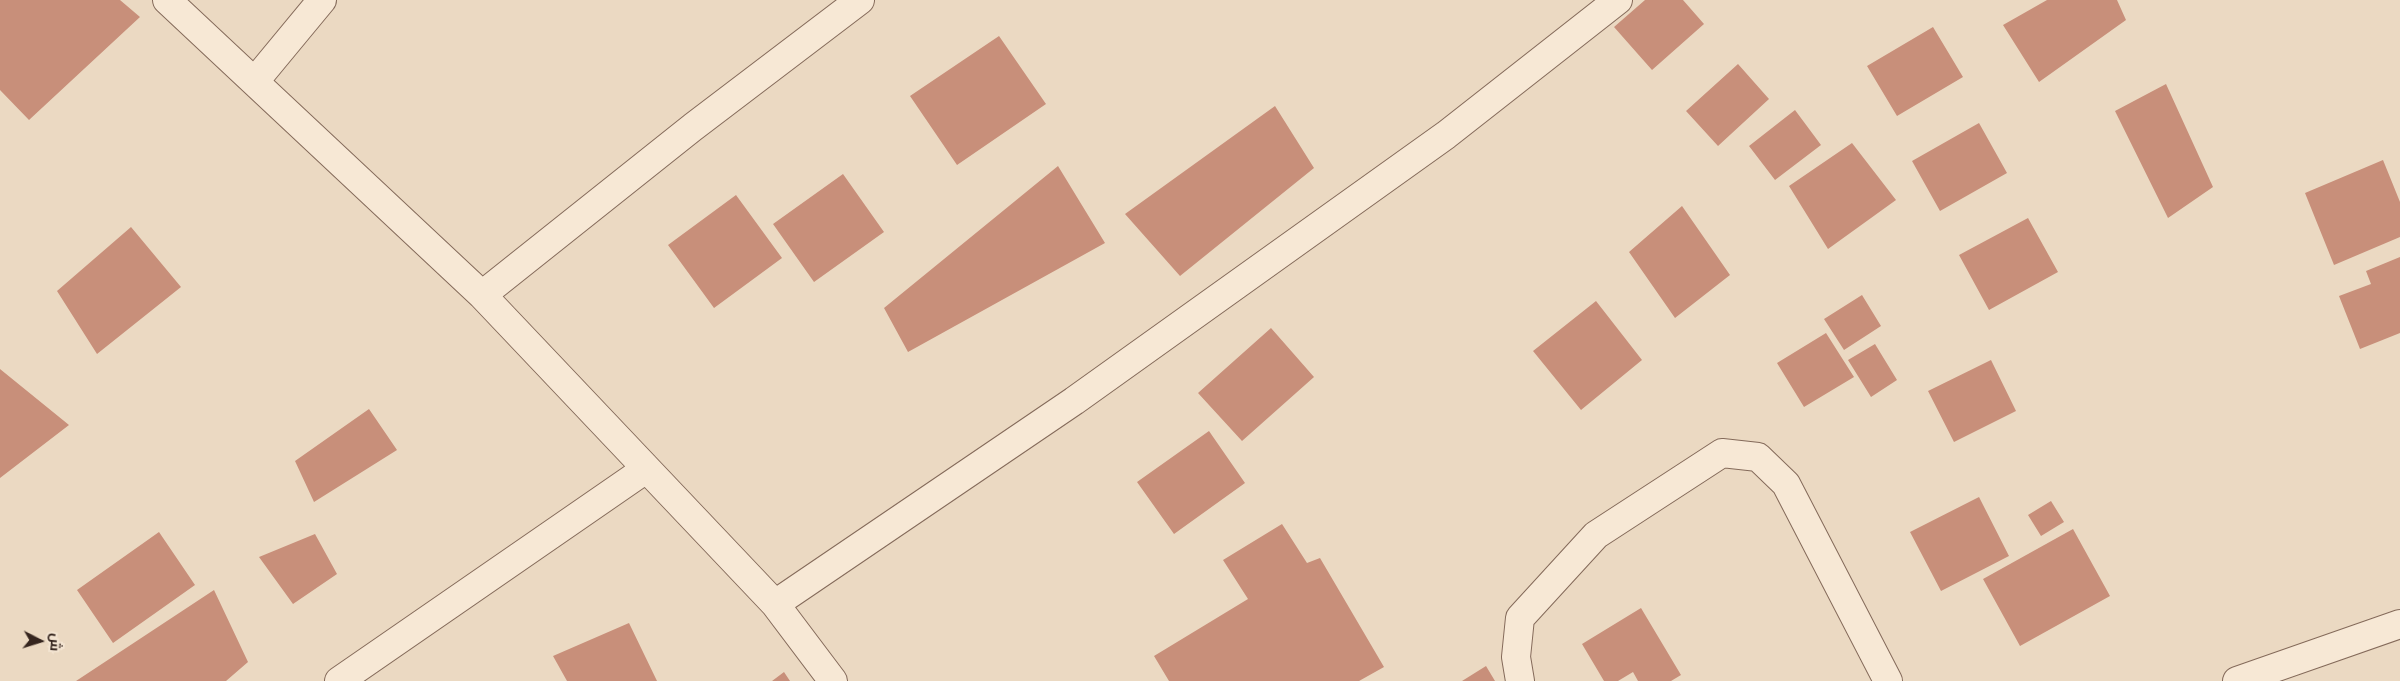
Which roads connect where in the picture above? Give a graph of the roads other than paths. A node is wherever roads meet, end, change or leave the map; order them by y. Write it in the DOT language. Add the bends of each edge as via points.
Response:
graph roads {
  1 [pos="167,0"];
  2 [pos="322,0"];
  3 [pos="860,0"];
  4 [pos="1618,0"];
  5 [pos="255,81"];
  6 [pos="482,295"];
  7 [pos="646,469"];
  8 [pos="775,604"];
  9 [pos="2400,624"];
  10 [pos="339,681"];
  11 [pos="833,681"];
  12 [pos="1520,681"];
  13 [pos="1888,681"];
  14 [pos="2237,681"];
  1 -- 5 [label="street"];
  2 -- 5 [label="street"];
  3 -- 6 [label="street" via="693,127"];
  4 -- 8 [label="street" via="1438,140 1074,401"];
  5 -- 6 [label="street"];
  6 -- 7 [label="street"];
  7 -- 8 [label="street"];
  7 -- 10 [label="street"];
  8 -- 11 [label="street"];
  9 -- 14 [label="street"];
  12 -- 13 [label="street" via="1516,657 1520,618 1596,535 1722,453 1758,457 1786,484"];
}
